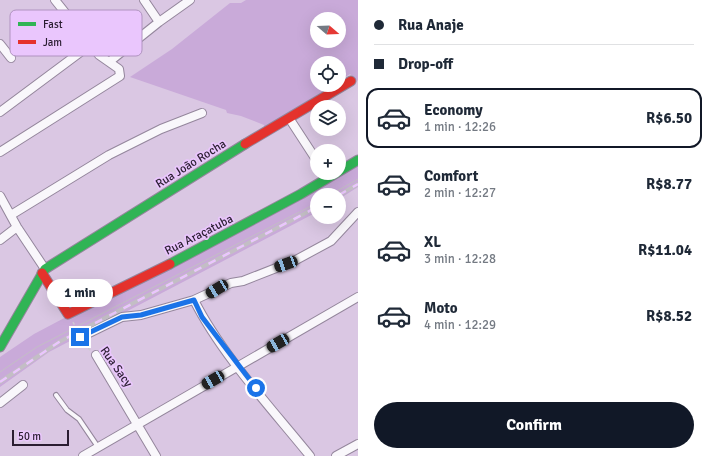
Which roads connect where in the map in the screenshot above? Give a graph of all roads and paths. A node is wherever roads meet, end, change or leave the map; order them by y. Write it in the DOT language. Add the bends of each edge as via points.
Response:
graph roads {
  1 [pos="55,0"];
  2 [pos="144,0"];
  3 [pos="190,0"];
  4 [pos="63,10"];
  5 [pos="159,22"];
  6 [pos="142,36"];
  7 [pos="0,44"];
  8 [pos="75,56"];
  9 [pos="100,56"];
  10 [pos="116,56"];
  11 [pos="11,58"];
  12 [pos="109,62"];
  13 [pos="351,81"];
  14 [pos="0,112"];
  15 [pos="202,114"];
  16 [pos="289,118"];
  17 [pos="310,150"];
  18 [pos="0,152"];
  19 [pos="358,160"];
  20 [pos="346,166"];
  21 [pos="320,180"];
  22 [pos="0,196"];
  23 [pos="358,212"];
  24 [pos="10,215"];
  25 [pos="17,227"];
  26 [pos="0,240"];
  27 [pos="43,271"];
  28 [pos="358,297"];
  29 [pos="194,300"];
  30 [pos="68,314"];
  31 [pos="80,337"];
  32 [pos="0,347"];
  33 [pos="96,355"];
  34 [pos="238,365"];
  35 [pos="23,385"];
  36 [pos="56,395"];
  37 [pos="0,403"];
  38 [pos="138,424"];
  39 [pos="358,444"];
  40 [pos="98,447"];
  41 [pos="83,456"];
  42 [pos="156,456"];
  43 [pos="310,456"];
  44 [pos="336,456"];
  1 -- 4 [label="street"];
  2 -- 5 [label="street"];
  3 -- 5 [label="street"];
  5 -- 6 [label="street"];
  7 -- 11 [label="street"];
  8 -- 14 [label="street"];
  9 -- 12 [label="street"];
  10 -- 12 [label="street"];
  12 -- 18 [label="street" via="120,72 119,77"];
  13 -- 16 [label="street, Rua João Rocha"];
  15 -- 24 [label="street" via="161,129 109,154"];
  16 -- 17 [label="street"];
  16 -- 27 [label="street, Rua João Rocha"];
  19 -- 20 [label="street, Rua Araçatuba"];
  21 -- 30 [label="street, Rua Araçatuba" via="180,259"];
  22 -- 24 [label="street"];
  23 -- 29 [label="street" via="331,241 318,249"];
  24 -- 25 [label="street"];
  25 -- 26 [label="street"];
  25 -- 27 [label="street"];
  27 -- 30 [label="street"];
  27 -- 32 [label="street, Rua João Rocha"];
  28 -- 34 [label="street"];
  29 -- 31 [label="street" via="141,315 122,317"];
  29 -- 34 [label="street" via="202,317"];
  30 -- 31 [label="path, Rua Sacy"];
  31 -- 33 [label="path, Rua Sacy" via="85,347"];
  33 -- 38 [label="street, Rua Sacy"];
  34 -- 38 [label="street"];
  34 -- 43 [label="street"];
  35 -- 37 [label="street"];
  36 -- 40 [label="lane" via="67,410 79,418"];
  38 -- 40 [label="street"];
  38 -- 42 [label="street, Rua Sacy"];
  39 -- 44 [label="street"];
  40 -- 41 [label="street"];
}
